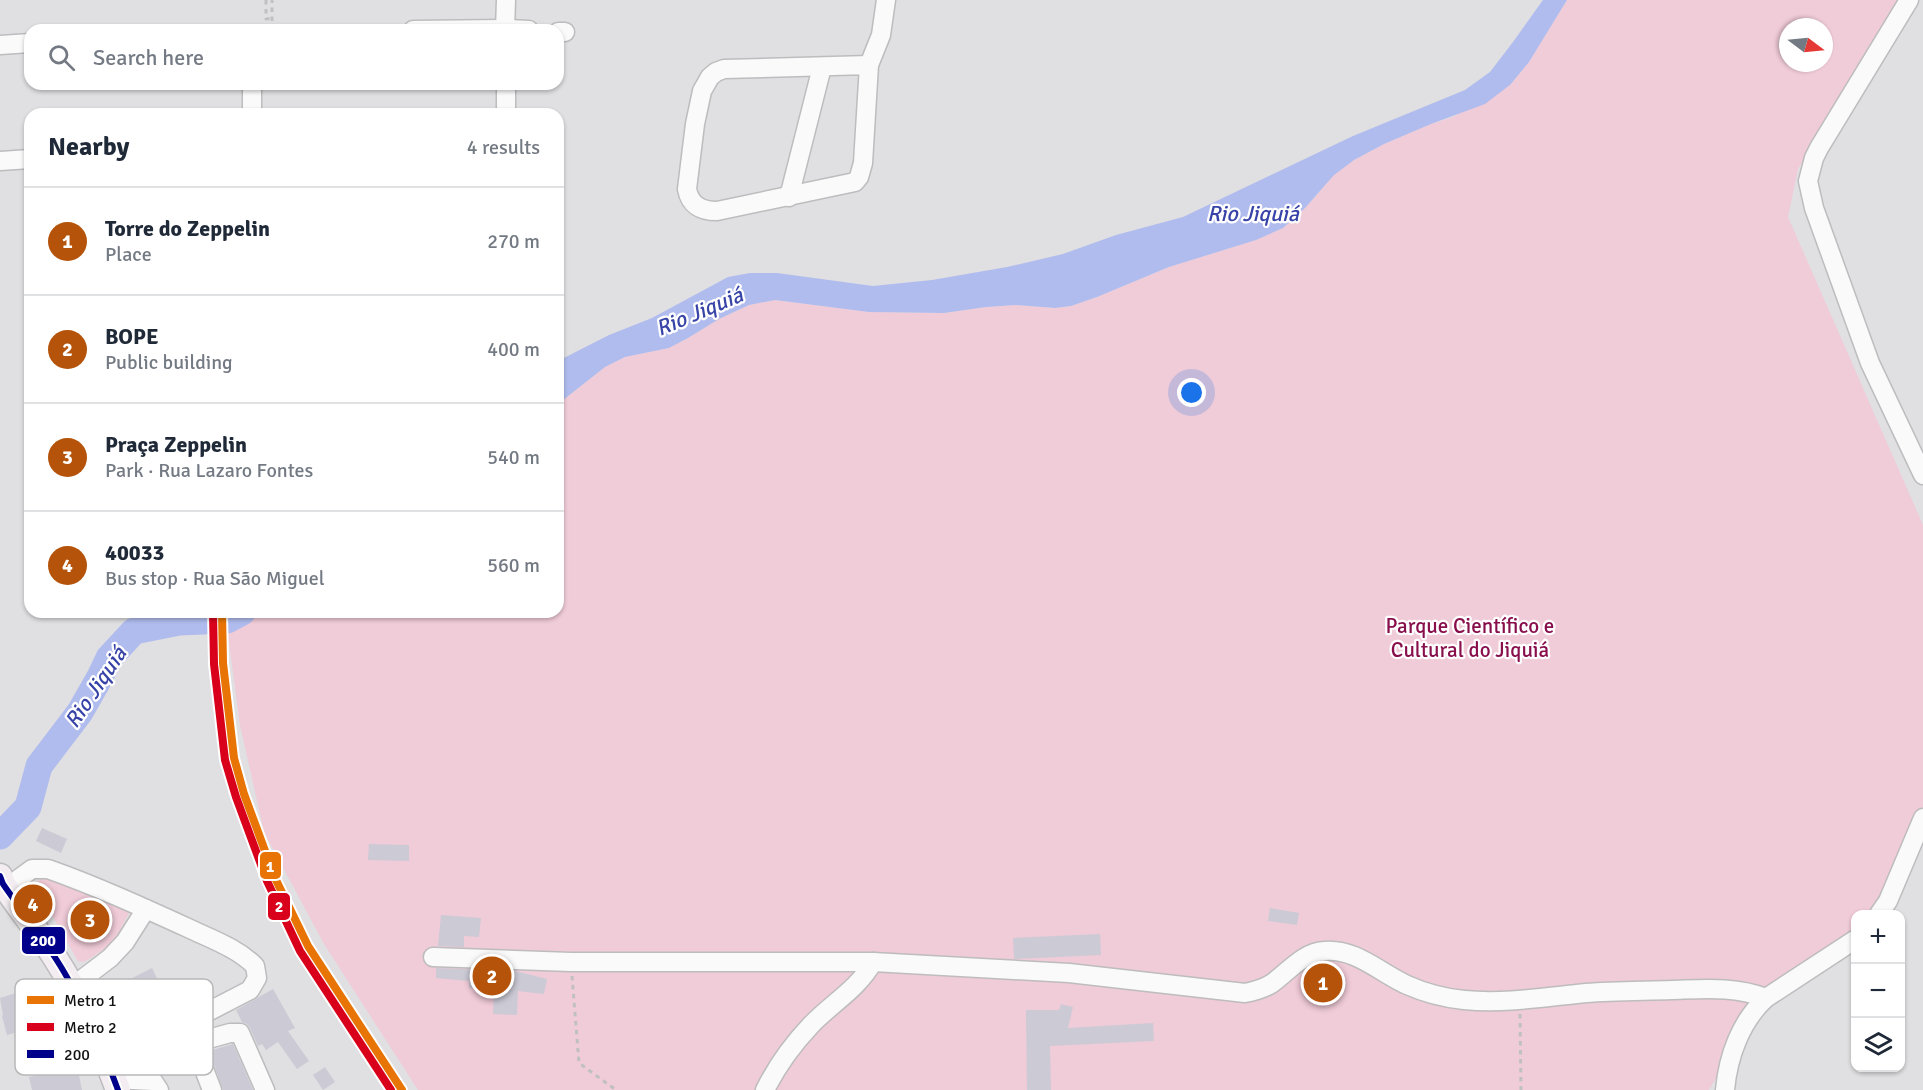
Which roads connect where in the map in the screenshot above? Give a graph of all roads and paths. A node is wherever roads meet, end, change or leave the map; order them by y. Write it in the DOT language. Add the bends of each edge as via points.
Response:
graph roads {
  1 [pos="266,0"];
  2 [pos="272,0"];
  3 [pos="506,0"];
  4 [pos="886,0"];
  5 [pos="1909,0"];
  6 [pos="272,18"];
  7 [pos="272,24"];
  8 [pos="505,24"];
  9 [pos="24,43"];
  10 [pos="0,45"];
  11 [pos="869,65"];
  12 [pos="822,67"];
  13 [pos="252,90"];
  14 [pos="506,90"];
  15 [pos="252,108"];
  16 [pos="507,108"];
  17 [pos="24,159"];
  18 [pos="0,161"];
  19 [pos="789,197"];
  20 [pos="1918,453"];
  21 [pos="1923,475"];
  22 [pos="1923,818"];
  23 [pos="3,883"];
  24 [pos="1883,908"];
  25 [pos="146,909"];
  26 [pos="1851,942"];
  27 [pos="433,957"];
  28 [pos="571,962"];
  29 [pos="873,962"];
  30 [pos="67,979"];
  31 [pos="82,979"];
  32 [pos="1766,998"];
  33 [pos="1520,1001"];
  34 [pos="213,1009"];
  35 [pos="213,1038"];
  36 [pos="206,1075"];
  37 [pos="114,1078"];
  38 [pos="159,1090"];
  39 [pos="212,1090"];
  40 [pos="265,1090"];
  41 [pos="616,1090"];
  42 [pos="765,1090"];
  43 [pos="1521,1090"];
  44 [pos="1725,1090"];
  1 -- 6 [label="path" via="266,19"];
  2 -- 6 [label="path"];
  3 -- 8 [label="street"];
  4 -- 11 [label="street" via="881,35"];
  5 -- 20 [label="street" via="1819,148 1808,181 1814,208 1870,363"];
  6 -- 7 [label="path"];
  9 -- 10 [label="street"];
  11 -- 12 [label="street"];
  11 -- 19 [label="street" via="859,177 850,184"];
  12 -- 19 [label="street"];
  12 -- 19 [label="street" via="724,69 710,77 702,91 687,189 694,204 717,211"];
  13 -- 15 [label="street"];
  14 -- 16 [label="street"];
  17 -- 18 [label="street"];
  20 -- 21 [label="street"];
  22 -- 24 [label="street"];
  23 -- 25 [label="street" via="32,869 48,869"];
  23 -- 30 [label="main road"];
  25 -- 31 [label="street" via="125,942"];
  25 -- 34 [label="street" via="222,944 255,966 257,978 250,990"];
  26 -- 32 [label="street"];
  27 -- 28 [label="street"];
  28 -- 29 [label="street"];
  28 -- 41 [label="path" via="579,1064"];
  29 -- 33 [label="street" via="1069,973 1245,993 1269,985 1313,954 1334,951 1363,959 1407,985 1438,996"];
  29 -- 42 [label="street" via="850,992 793,1046"];
  32 -- 33 [label="street" via="1716,989 1587,993"];
  32 -- 44 [label="street" via="1740,1034"];
  33 -- 43 [label="path"];
  35 -- 40 [label="street" via="240,1033"];
  36 -- 39 [label="street"];
  37 -- 38 [label="street" via="153,1081"];
}
